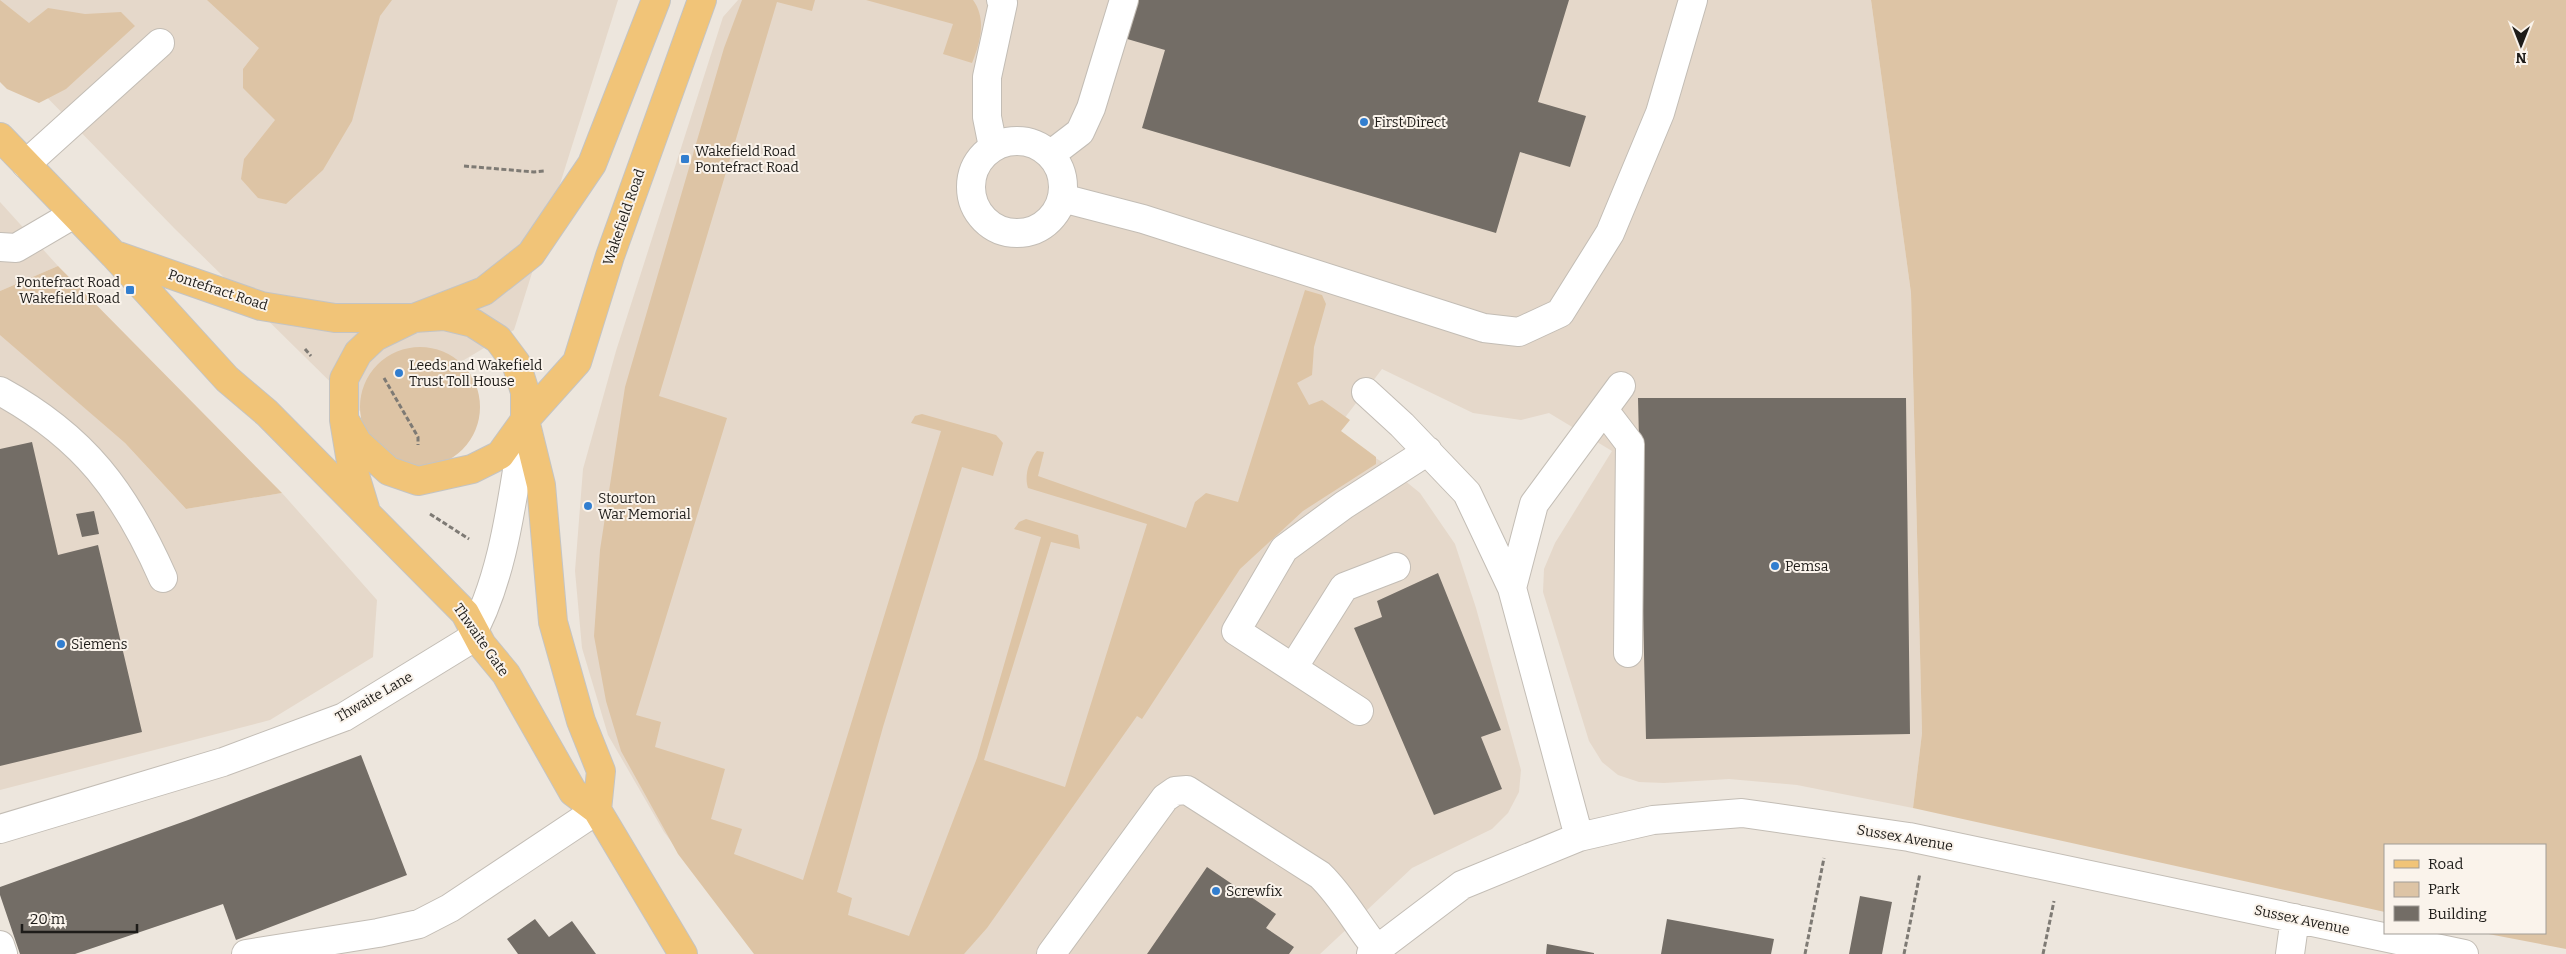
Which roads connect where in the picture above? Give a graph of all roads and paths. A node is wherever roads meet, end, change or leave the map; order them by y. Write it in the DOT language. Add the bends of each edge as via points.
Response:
graph roads {
  1 [pos="656,0"];
  2 [pos="702,0"];
  3 [pos="1001,0"];
  4 [pos="1124,0"];
  5 [pos="1693,0"];
  6 [pos="160,43"];
  7 [pos="0,137"];
  8 [pos="993,147"];
  9 [pos="1050,155"];
  10 [pos="26,164"];
  11 [pos="592,164"];
  12 [pos="464,166"];
  13 [pos="1062,198"];
  14 [pos="74,214"];
  15 [pos="5,249"];
  16 [pos="114,255"];
  17 [pos="414,318"];
  18 [pos="384,378"];
  19 [pos="1621,386"];
  20 [pos="0,391"];
  21 [pos="1366,392"];
  22 [pos="1604,410"];
  23 [pos="344,420"];
  24 [pos="525,420"];
  25 [pos="302,448"];
  26 [pos="1428,451"];
  27 [pos="418,454"];
  28 [pos="351,462"];
  29 [pos="389,471"];
  30 [pos="366,511"];
  31 [pos="427,511"];
  32 [pos="473,541"];
  33 [pos="1396,567"];
  34 [pos="163,578"];
  35 [pos="1512,588"];
  36 [pos="474,630"];
  37 [pos="1628,654"];
  38 [pos="1292,668"];
  39 [pos="1359,711"];
  40 [pos="597,810"];
  41 [pos="1831,826"];
  42 [pos="0,829"];
  43 [pos="1579,837"];
  44 [pos="1927,841"];
  45 [pos="2060,869"];
  46 [pos="2295,918"];
  47 [pos="0,945"];
  48 [pos="1374,952"];
  49 [pos="3,954"];
  50 [pos="246,954"];
  51 [pos="683,954"];
  52 [pos="1050,954"];
  53 [pos="1805,954"];
  54 [pos="1904,954"];
  55 [pos="2043,954"];
  56 [pos="2290,954"];
  57 [pos="2464,954"];
  1 -- 11 [label="main road"];
  2 -- 24 [label="main road, Wakefield Road" via="610,256 577,362"];
  3 -- 8 [label="street" via="1003,3 987,77 987,117"];
  4 -- 9 [label="street" via="1091,108 1080,132"];
  5 -- 13 [label="street" via="1660,113 1610,233 1560,313 1520,332 1484,328 1143,219"];
  6 -- 10 [label="street"];
  7 -- 10 [label="main road, Pontefract Road"];
  8 -- 9 [label="street" via="1023,141 1038,145"];
  8 -- 13 [label="street" via="974,168 970,182 975,206 990,224 1015,233 1037,229 1048,222"];
  9 -- 13 [label="street" via="1063,182"];
  10 -- 14 [label="main road, Pontefract Road"];
  11 -- 12 [label="path" via="534,172"];
  11 -- 17 [label="main road" via="531,254 484,291"];
  14 -- 15 [label="street"];
  14 -- 16 [label="main road, Pontefract Road"];
  16 -- 17 [label="main road, Pontefract Road" via="261,306 335,318"];
  16 -- 25 [label="main road, Pontefract Road" via="227,379 268,412"];
  17 -- 23 [label="main road" via="375,337 358,353 344,379"];
  17 -- 24 [label="main road" via="444,316 473,323 498,339 516,363 525,392"];
  18 -- 27 [label="path" via="418,437"];
  19 -- 22 [label="street"];
  20 -- 34 [label="street" via="56,426 108,480 146,538"];
  21 -- 26 [label="street"];
  22 -- 35 [label="street" via="1534,504"];
  22 -- 37 [label="street" via="1630,444"];
  23 -- 28 [label="main road, Thwaite Gate"];
  23 -- 29 [label="main road" via="358,443"];
  24 -- 29 [label="main road" via="500,455 472,469 418,481"];
  24 -- 36 [label="street, Thwaite Lane" via="510,514 494,578"];
  24 -- 40 [label="main road" via="541,484 553,622 581,721 601,771"];
  25 -- 28 [label="main road"];
  25 -- 30 [label="main road, Pontefract Road"];
  26 -- 35 [label="street" via="1467,493"];
  26 -- 38 [label="street" via="1344,505 1284,549 1236,631"];
  28 -- 29 [label="main road"];
  28 -- 30 [label="main road, Thwaite Gate"];
  30 -- 36 [label="main road, Thwaite Gate" via="465,613"];
  31 -- 32 [label="path"];
  33 -- 38 [label="street" via="1344,587"];
  35 -- 43 [label="street"];
  36 -- 40 [label="main road, Thwaite Gate" via="506,674 573,792"];
  36 -- 42 [label="street, Thwaite Lane" via="468,641 344,716 223,762"];
  38 -- 39 [label="street"];
  40 -- 50 [label="street" via="450,908 419,924"];
  40 -- 51 [label="main road, Thwaite Gate"];
  41 -- 43 [label="street, Sussex Avenue" via="1742,813 1654,820"];
  41 -- 44 [label="street, Sussex Avenue"];
  41 -- 53 [label="path"];
  43 -- 48 [label="street, Sussex Avenue" via="1462,886"];
  44 -- 45 [label="street, Sussex Avenue"];
  44 -- 54 [label="path"];
  45 -- 46 [label="street, Sussex Avenue"];
  45 -- 55 [label="path"];
  46 -- 56 [label="street"];
  46 -- 57 [label="street, Sussex Avenue"];
  47 -- 49 [label="street"];
  48 -- 52 [label="street" via="1339,893 1320,875 1187,790 1175,791 1165,798"];
}
